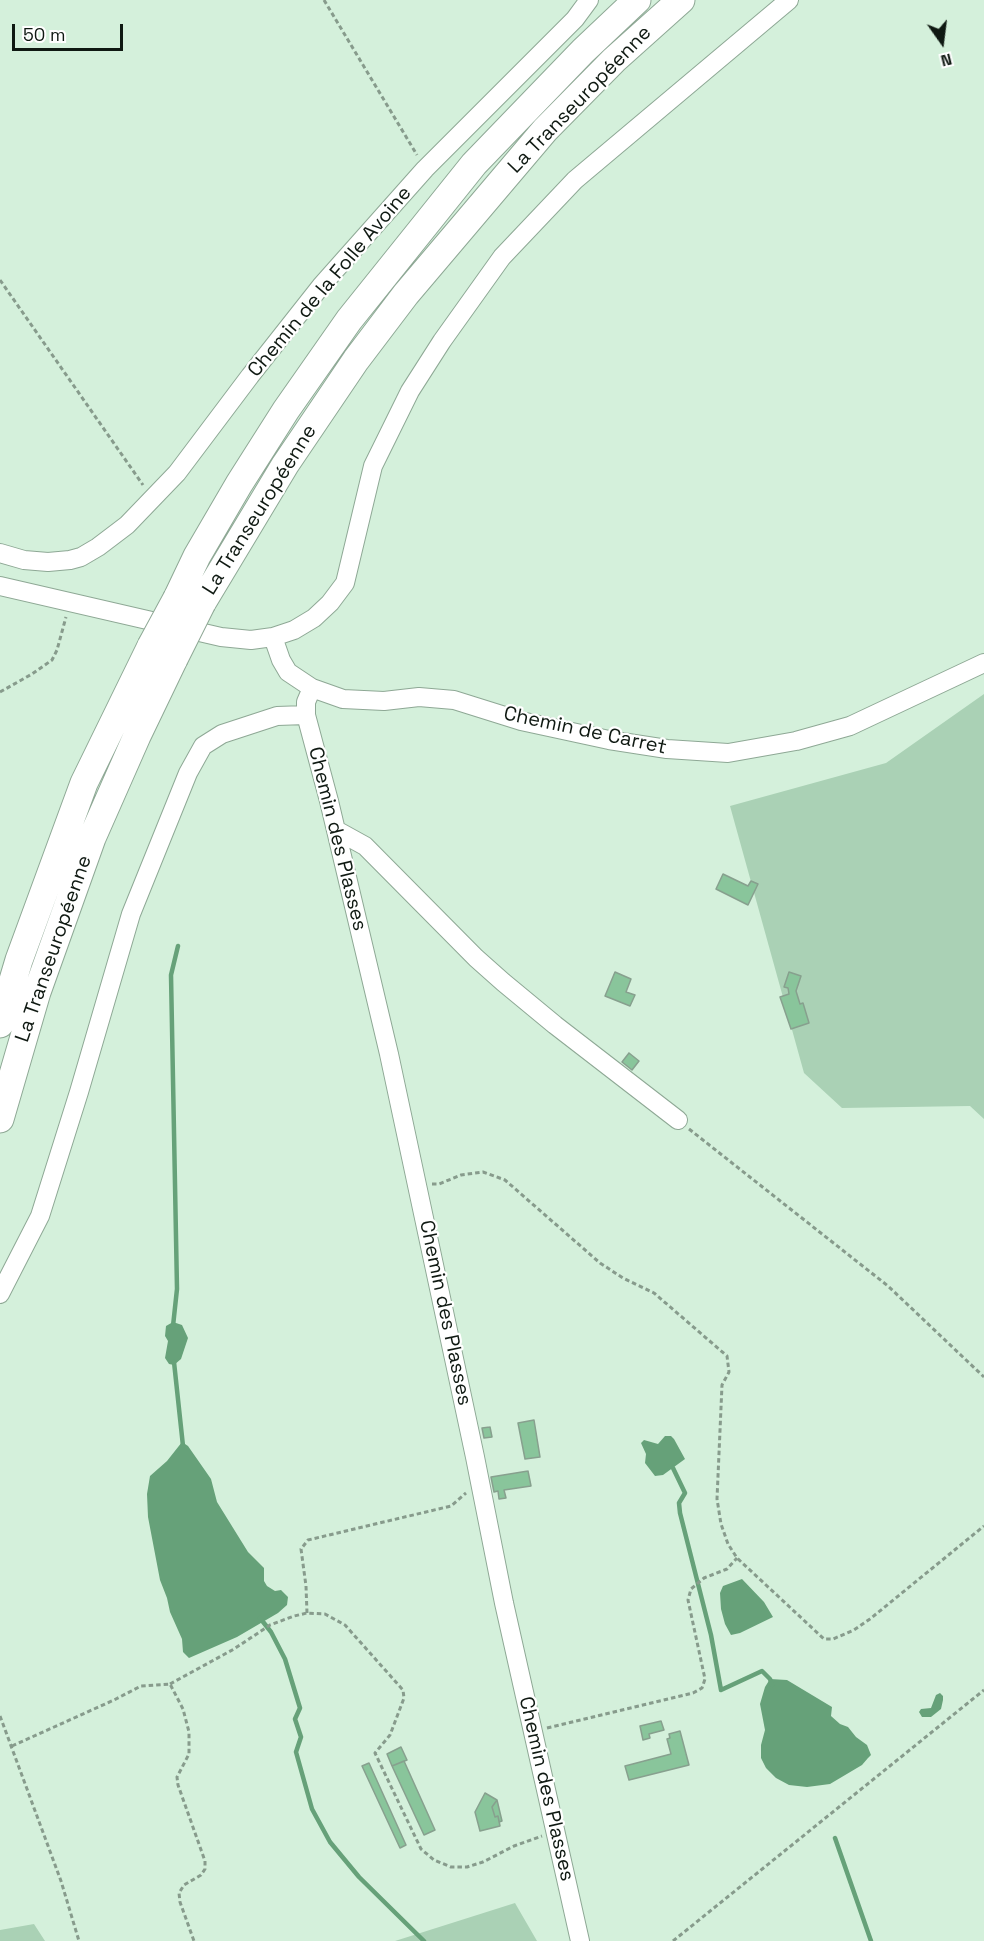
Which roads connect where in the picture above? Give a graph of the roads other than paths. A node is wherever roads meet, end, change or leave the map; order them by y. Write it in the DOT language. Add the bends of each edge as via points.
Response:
graph roads {
  1 [pos="589,0"];
  2 [pos="637,0"];
  3 [pos="681,0"];
  4 [pos="789,0"];
  5 [pos="0,553"];
  6 [pos="0,586"];
  7 [pos="190,601"];
  8 [pos="273,637"];
  9 [pos="163,652"];
  10 [pos="984,663"];
  11 [pos="312,688"];
  12 [pos="306,715"];
  13 [pos="336,830"];
  14 [pos="0,1024"];
  15 [pos="0,1119"];
  16 [pos="678,1120"];
  17 [pos="0,1294"];
  18 [pos="580,1941"];
  1 -- 5 [label="street, Chemin de la Folle Avoine" via="576,19 425,169 301,310 200,445 127,525 98,547 70,561 24,560"];
  2 -- 7 [label="highway, La Transeuropéenne" via="474,164 349,320 286,410 197,556"];
  3 -- 7 [label="highway, La Transeuropéenne" via="545,130 406,294"];
  4 -- 8 [label="street" via="575,180 502,258 410,391 373,466 345,583 314,618"];
  6 -- 8 [label="street" via="221,637"];
  7 -- 9 [label="highway, La Transeuropéenne, bridge"];
  8 -- 11 [label="street, Chemin de Carret" via="288,672"];
  9 -- 14 [label="highway, La Transeuropéenne" via="84,783 19,960"];
  9 -- 15 [label="highway, La Transeuropéenne" via="136,736 92,838 37,992"];
  10 -- 11 [label="street, Chemin de Carret" via="850,726 728,753 609,740 521,721 454,700 343,699"];
  11 -- 12 [label="street, Chemin des Plasses"];
  12 -- 13 [label="street, Chemin des Plasses"];
  12 -- 17 [label="street" via="277,716 222,734 203,746 188,773 131,914 40,1216"];
  13 -- 16 [label="street" via="365,846 512,989"];
  13 -- 18 [label="street, Chemin des Plasses" via="389,1054 504,1603"];
}
